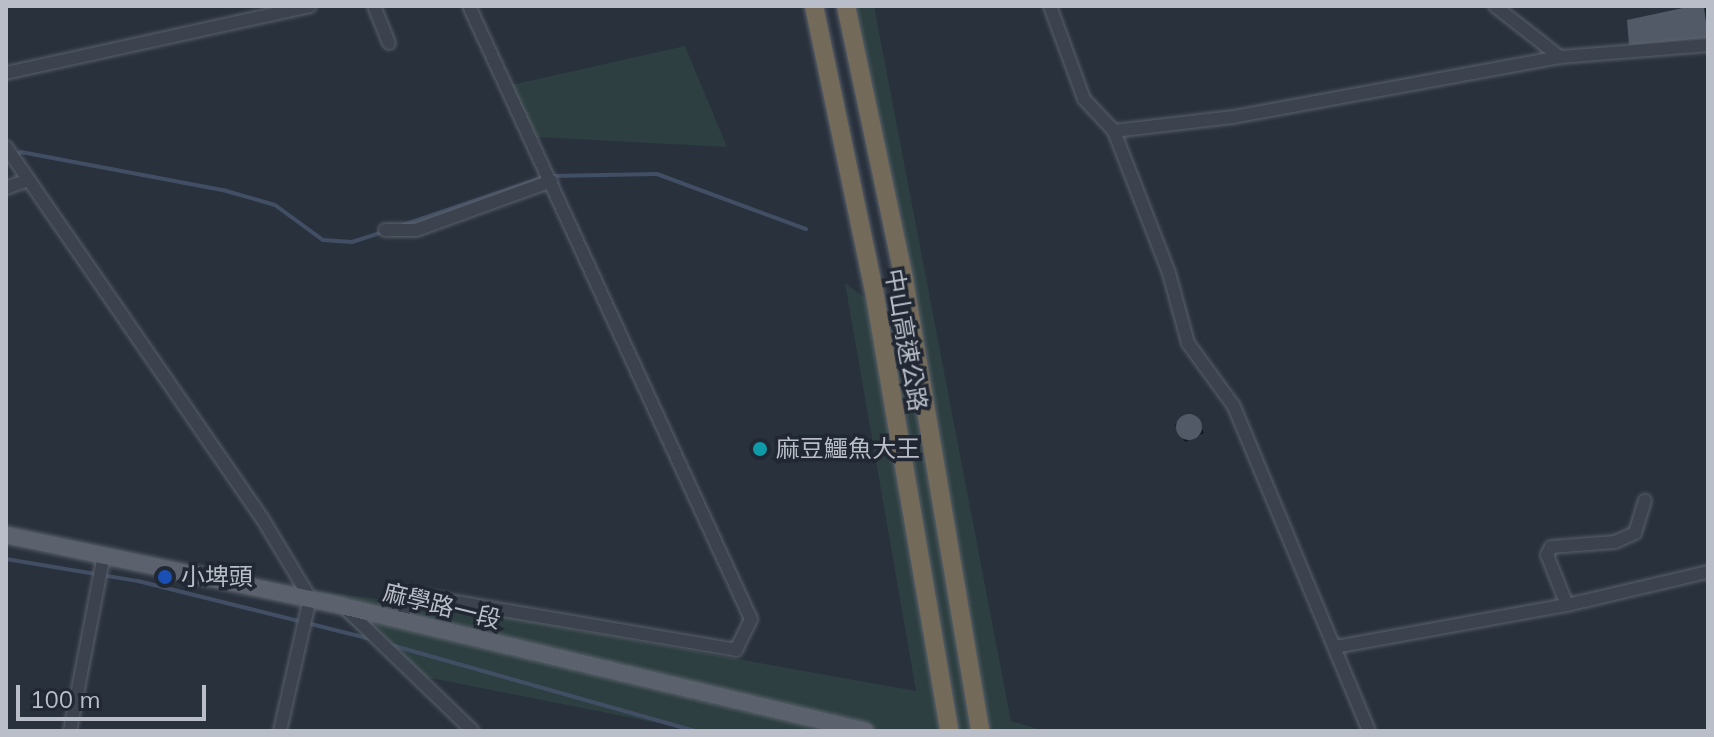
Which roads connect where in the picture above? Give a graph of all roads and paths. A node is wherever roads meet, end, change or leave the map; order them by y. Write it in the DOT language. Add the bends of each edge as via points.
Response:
graph roads {
  1 [pos="310,6"];
  2 [pos="374,6"];
  3 [pos="469,6"];
  4 [pos="814,6"];
  5 [pos="846,6"];
  6 [pos="1050,6"];
  7 [pos="1495,6"];
  8 [pos="389,43"];
  9 [pos="1708,45"];
  10 [pos="1560,57"];
  11 [pos="6,73"];
  12 [pos="1114,131"];
  13 [pos="6,147"];
  14 [pos="11,160"];
  15 [pos="28,180"];
  16 [pos="551,181"];
  17 [pos="6,188"];
  18 [pos="385,230"];
  19 [pos="1645,501"];
  20 [pos="6,535"];
  21 [pos="101,568"];
  22 [pos="1708,572"];
  23 [pos="310,598"];
  24 [pos="1567,605"];
  25 [pos="342,606"];
  26 [pos="401,620"];
  27 [pos="1335,647"];
  28 [pos="70,731"];
  29 [pos="280,731"];
  30 [pos="473,731"];
  31 [pos="865,731"];
  32 [pos="949,731"];
  33 [pos="980,731"];
  34 [pos="1369,731"];
  1 -- 11 [label="lane"];
  2 -- 8 [label="lane"];
  3 -- 16 [label="lane"];
  4 -- 32 [label="highway, 中山高速公路" via="874,290"];
  5 -- 33 [label="highway, 中山高速公路" via="904,280"];
  6 -- 12 [label="lane" via="1084,99"];
  7 -- 10 [label="lane"];
  9 -- 10 [label="lane"];
  10 -- 12 [label="lane" via="1233,117"];
  12 -- 27 [label="lane" via="1169,273 1188,343 1233,405"];
  13 -- 14 [label="lane"];
  14 -- 15 [label="lane"];
  15 -- 17 [label="lane"];
  15 -- 23 [label="lane" via="262,518"];
  16 -- 18 [label="lane" via="416,230"];
  16 -- 26 [label="lane" via="751,619 736,650 409,594"];
  19 -- 24 [label="lane" via="1635,533 1615,542 1551,547 1547,555"];
  20 -- 21 [label="main road, 麻學路一段"];
  21 -- 23 [label="main road, 麻學路一段"];
  21 -- 28 [label="lane"];
  22 -- 24 [label="lane"];
  23 -- 25 [label="main road, 麻學路一段"];
  23 -- 29 [label="lane"];
  24 -- 27 [label="lane"];
  25 -- 26 [label="main road, 麻學路一段"];
  25 -- 30 [label="lane"];
  26 -- 31 [label="main road, 麻學路一段"];
  27 -- 34 [label="lane"];
}
